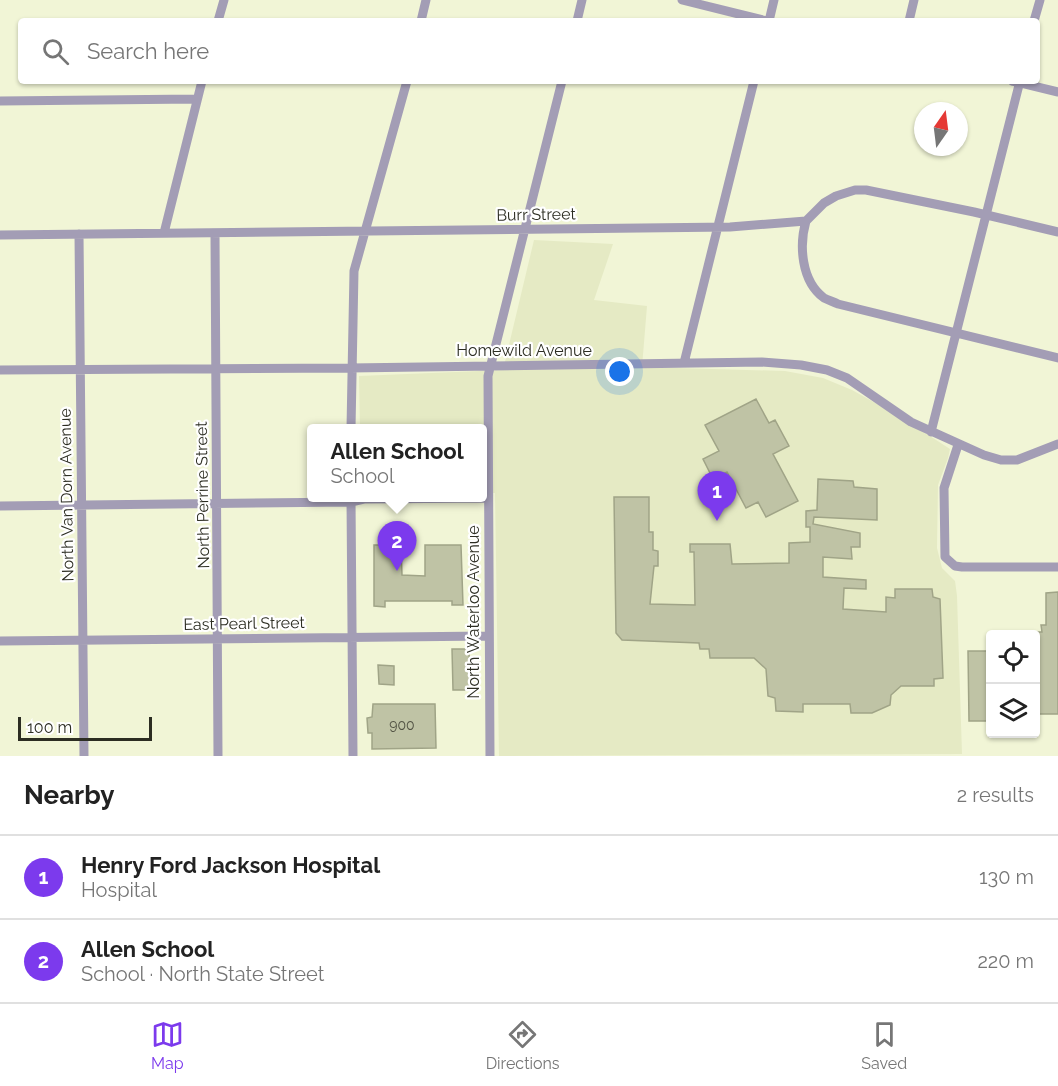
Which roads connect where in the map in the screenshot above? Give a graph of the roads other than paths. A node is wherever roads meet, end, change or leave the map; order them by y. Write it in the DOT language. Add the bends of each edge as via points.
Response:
graph roads {
  1 [pos="224,0"];
  2 [pos="426,0"];
  3 [pos="582,0"];
  4 [pos="681,0"];
  5 [pos="774,0"];
  6 [pos="914,0"];
  7 [pos="1040,0"];
  8 [pos="219,18"];
  9 [pos="422,18"];
  10 [pos="578,18"];
  11 [pos="756,18"];
  12 [pos="769,18"];
  13 [pos="910,18"];
  14 [pos="1035,18"];
  15 [pos="201,84"];
  16 [pos="406,84"];
  17 [pos="561,84"];
  18 [pos="753,84"];
  19 [pos="1017,84"];
  20 [pos="1025,84"];
  21 [pos="1058,92"];
  22 [pos="196,99"];
  23 [pos="0,101"];
  24 [pos="987,215"];
  25 [pos="806,221"];
  26 [pos="717,227"];
  27 [pos="524,229"];
  28 [pos="366,231"];
  29 [pos="1058,232"];
  30 [pos="164,233"];
  31 [pos="215,233"];
  32 [pos="79,234"];
  33 [pos="0,235"];
  34 [pos="957,334"];
  35 [pos="1058,358"];
  36 [pos="684,363"];
  37 [pos="489,365"];
  38 [pos="216,367"];
  39 [pos="350,368"];
  40 [pos="0,370"];
  41 [pos="80,370"];
  42 [pos="351,424"];
  43 [pos="486,424"];
  44 [pos="931,432"];
  45 [pos="1058,444"];
  46 [pos="958,445"];
  47 [pos="487,460"];
  48 [pos="488,498"];
  49 [pos="307,501"];
  50 [pos="351,502"];
  51 [pos="218,504"];
  52 [pos="82,505"];
  53 [pos="0,506"];
  54 [pos="1058,567"];
  55 [pos="351,636"];
  56 [pos="488,636"];
  57 [pos="218,638"];
  58 [pos="82,640"];
  59 [pos="0,641"];
  60 [pos="84,756"];
  61 [pos="218,756"];
  62 [pos="353,756"];
  63 [pos="490,756"];
  1 -- 8 [label="street"];
  2 -- 9 [label="street"];
  3 -- 10 [label="street"];
  4 -- 11 [label="street"];
  5 -- 12 [label="street"];
  6 -- 13 [label="street"];
  7 -- 14 [label="street"];
  15 -- 22 [label="street"];
  16 -- 28 [label="street"];
  17 -- 27 [label="street, North Waterloo Avenue"];
  18 -- 26 [label="street"];
  19 -- 24 [label="street"];
  20 -- 21 [label="street"];
  22 -- 23 [label="street"];
  22 -- 30 [label="street"];
  24 -- 25 [label="street" via="866,189 824,202"];
  24 -- 29 [label="street"];
  24 -- 34 [label="street"];
  25 -- 26 [label="street, Burr Street"];
  25 -- 34 [label="street" via="802,234 806,273 824,297"];
  26 -- 27 [label="street, Burr Street"];
  26 -- 36 [label="street"];
  27 -- 28 [label="street, Burr Street"];
  27 -- 37 [label="street, North Waterloo Avenue"];
  28 -- 31 [label="street, Burr Street"];
  28 -- 39 [label="street" via="352,284"];
  30 -- 31 [label="street, Burr Street"];
  30 -- 32 [label="street, Burr Street"];
  31 -- 38 [label="street, North Perrine Street"];
  32 -- 33 [label="street, Burr Street"];
  32 -- 41 [label="street, North Van Dorn Avenue"];
  34 -- 35 [label="street"];
  34 -- 44 [label="street"];
  36 -- 37 [label="street, Homewild Avenue"];
  36 -- 44 [label="street, Homewild Avenue" via="762,362 827,370 847,378"];
  37 -- 39 [label="street, Homewild Avenue"];
  37 -- 43 [label="street, North Waterloo Avenue"];
  38 -- 39 [label="street, Homewild Avenue"];
  38 -- 41 [label="street, Homewild Avenue"];
  38 -- 51 [label="street, North Perrine Street"];
  39 -- 42 [label="street"];
  40 -- 41 [label="street, Homewild Avenue"];
  41 -- 52 [label="street, North Van Dorn Avenue"];
  44 -- 46 [label="street, Homewild Avenue"];
  45 -- 46 [label="street, Homewild Avenue" via="1017,459 1001,460"];
  46 -- 54 [label="street" via="944,488 944,552 950,562 955,567"];
  47 -- 48 [label="street, North Waterloo Avenue"];
  48 -- 56 [label="street, North Waterloo Avenue"];
  49 -- 51 [label="street"];
  50 -- 55 [label="street"];
  51 -- 52 [label="street"];
  51 -- 57 [label="street, North Perrine Street"];
  52 -- 53 [label="street"];
  52 -- 58 [label="street, North Van Dorn Avenue"];
  55 -- 56 [label="street, East Pearl Street"];
  55 -- 57 [label="street, East Pearl Street"];
  55 -- 62 [label="street"];
  56 -- 63 [label="street, North Waterloo Avenue"];
  57 -- 58 [label="street, East Pearl Street"];
  57 -- 61 [label="street, North Perrine Street"];
  58 -- 59 [label="street, East Pearl Street"];
  58 -- 60 [label="street, North Van Dorn Avenue"];
}
